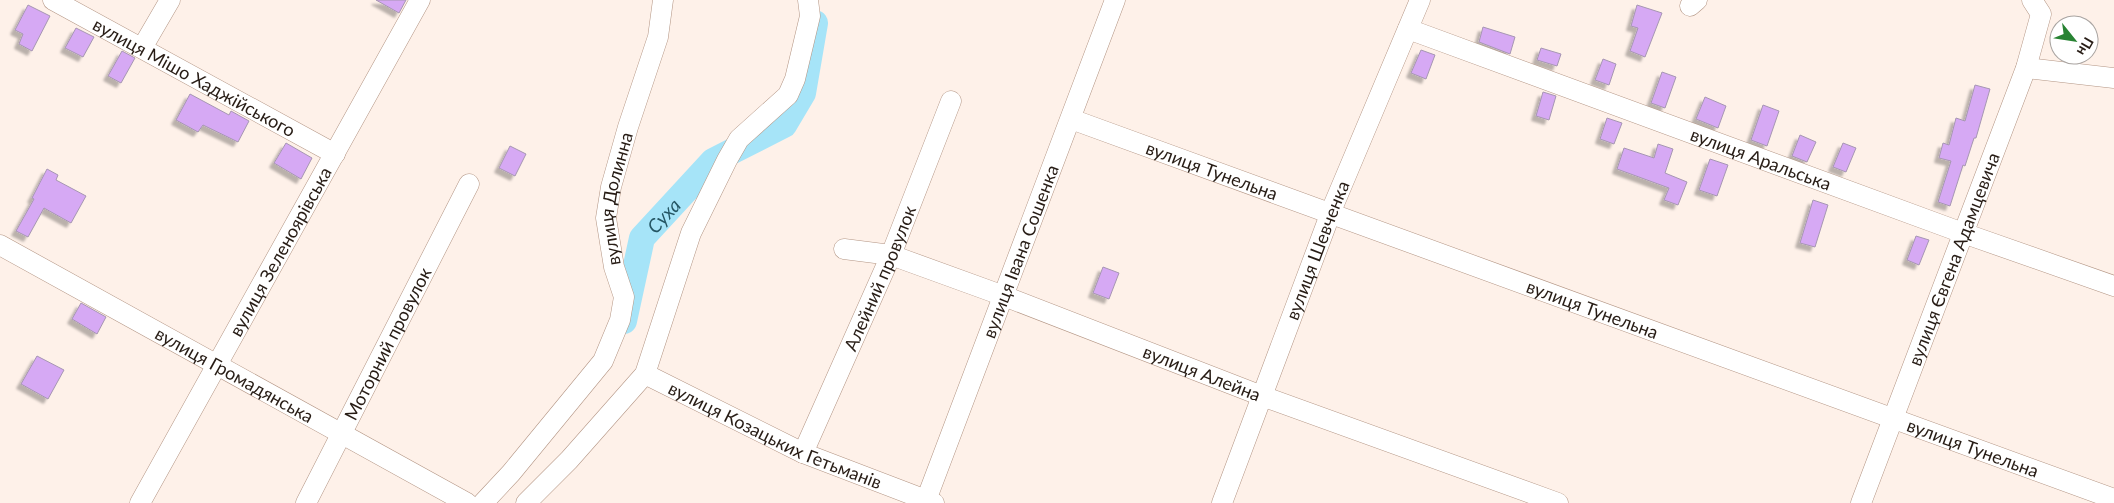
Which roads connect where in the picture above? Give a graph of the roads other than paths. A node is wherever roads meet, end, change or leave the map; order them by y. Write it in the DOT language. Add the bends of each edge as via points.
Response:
graph roads {
  1 [pos="54,0"];
  2 [pos="170,0"];
  3 [pos="420,0"];
  4 [pos="663,0"];
  5 [pos="808,0"];
  6 [pos="1115,0"];
  7 [pos="1420,0"];
  8 [pos="2037,7"];
  9 [pos="1408,28"];
  10 [pos="142,48"];
  11 [pos="2026,68"];
  12 [pos="2114,78"];
  13 [pos="951,101"];
  14 [pos="1071,120"];
  15 [pos="335,154"];
  16 [pos="469,184"];
  17 [pos="1330,213"];
  18 [pos="1963,233"];
  19 [pos="0,245"];
  20 [pos="844,249"];
  21 [pos="891,255"];
  22 [pos="2114,286"];
  23 [pos="1004,296"];
  24 [pos="217,366"];
  25 [pos="646,374"];
  26 [pos="1262,396"];
  27 [pos="1893,420"];
  28 [pos="342,436"];
  29 [pos="803,453"];
  30 [pos="2114,499"];
  31 [pos="928,502"];
  32 [pos="140,503"];
  33 [pos="306,503"];
  34 [pos="468,503"];
  35 [pos="483,503"];
  36 [pos="526,503"];
  37 [pos="1222,503"];
  38 [pos="1558,503"];
  39 [pos="1860,503"];
  1 -- 10 [label="street, вулиця Мішо Хаджійського"];
  2 -- 10 [label="street"];
  3 -- 15 [label="street, вулиця Зеленоярівська"];
  4 -- 35 [label="street, вулиця Долинна" via="658,37 628,127 606,218 614,267 624,297 620,320 604,361"];
  5 -- 25 [label="street" via="810,16 795,79 788,95 739,139 727,160 691,233"];
  6 -- 14 [label="street, вулиця Івана Сошенка"];
  7 -- 9 [label="street, вулиця Шевченка"];
  8 -- 11 [label="street, вулиця Євгена Адамцевича"];
  9 -- 17 [label="street, вулиця Шевченка"];
  9 -- 18 [label="street, вулиця Аральська"];
  10 -- 15 [label="street, вулиця Мішо Хаджійського"];
  11 -- 12 [label="street"];
  11 -- 18 [label="street, вулиця Євгена Адамцевича"];
  13 -- 21 [label="street, Алейний провулок"];
  14 -- 17 [label="street, вулиця Тунельна"];
  14 -- 23 [label="street, вулиця Івана Сошенка"];
  15 -- 24 [label="street, вулиця Зеленоярівська"];
  16 -- 28 [label="street, Моторний провулок"];
  17 -- 26 [label="street, вулиця Шевченка"];
  17 -- 27 [label="street, вулиця Тунельна"];
  18 -- 22 [label="street, вулиця Аральська"];
  18 -- 27 [label="street, вулиця Євгена Адамцевича"];
  19 -- 24 [label="street, вулиця Громадянська"];
  20 -- 21 [label="street, вулиця Алейна"];
  21 -- 23 [label="street, вулиця Алейна"];
  21 -- 29 [label="street, Алейний провулок"];
  23 -- 26 [label="street, вулиця Алейна"];
  23 -- 31 [label="street, вулиця Івана Сошенка"];
  24 -- 28 [label="street, вулиця Громадянська"];
  24 -- 32 [label="street, вулиця Зеленоярівська"];
  25 -- 29 [label="street, вулиця Козацьких Гетьманів"];
  25 -- 36 [label="street" via="570,460"];
  26 -- 37 [label="street, вулиця Шевченка"];
  26 -- 38 [label="street, вулиця Алейна"];
  27 -- 30 [label="street, вулиця Тунельна"];
  27 -- 39 [label="street, вулиця Євгена Адамцевича"];
  28 -- 33 [label="street, Моторний провулок"];
  28 -- 34 [label="street, вулиця Громадянська"];
  29 -- 31 [label="street, вулиця Козацьких Гетьманів"];
}
